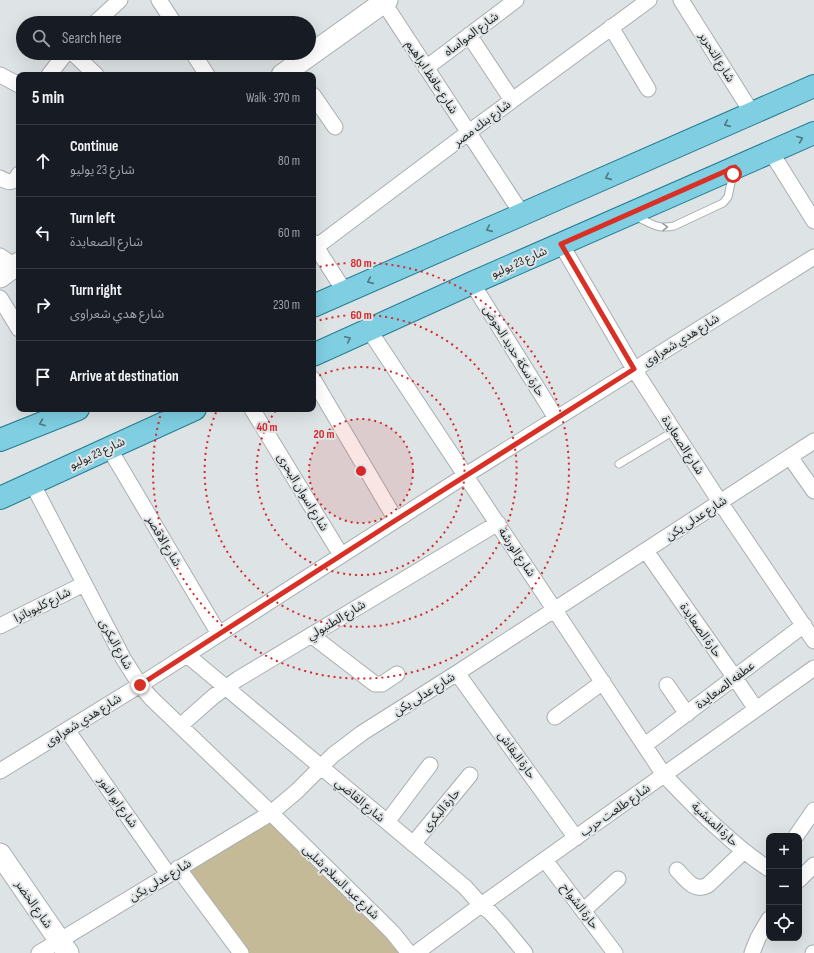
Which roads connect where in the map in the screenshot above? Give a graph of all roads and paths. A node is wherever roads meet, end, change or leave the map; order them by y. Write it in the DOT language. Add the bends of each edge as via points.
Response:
graph roads {
  1 [pos="120,0"];
  2 [pos="159,0"];
  3 [pos="516,0"];
  4 [pos="649,0"];
  5 [pos="681,0"];
  6 [pos="384,1"];
  7 [pos="103,16"];
  8 [pos="169,16"];
  9 [pos="611,27"];
  10 [pos="469,35"];
  11 [pos="316,53"];
  12 [pos="61,60"];
  13 [pos="80,60"];
  14 [pos="197,60"];
  15 [pos="307,60"];
  16 [pos="426,68"];
  17 [pos="51,72"];
  18 [pos="93,72"];
  19 [pos="204,72"];
  20 [pos="291,72"];
  21 [pos="0,75"];
  22 [pos="16,83"];
  23 [pos="814,86"];
  24 [pos="648,89"];
  25 [pos="316,99"];
  26 [pos="512,100"];
  27 [pos="752,113"];
  28 [pos="335,127"];
  29 [pos="469,132"];
  30 [pos="814,133"];
  31 [pos="771,152"];
  32 [pos="735,167"];
  33 [pos="0,178"];
  34 [pos="16,178"];
  35 [pos="522,214"];
  36 [pos="629,214"];
  37 [pos="814,221"];
  38 [pos="316,244"];
  39 [pos="561,244"];
  40 [pos="316,248"];
  41 [pos="814,256"];
  42 [pos="472,283"];
  43 [pos="345,292"];
  44 [pos="0,298"];
  45 [pos="316,305"];
  46 [pos="16,324"];
  47 [pos="370,330"];
  48 [pos="316,355"];
  49 [pos="634,369"];
  50 [pos="316,384"];
  51 [pos="67,412"];
  52 [pos="155,412"];
  53 [pos="188,412"];
  54 [pos="254,412"];
  55 [pos="556,418"];
  56 [pos="147,431"];
  57 [pos="674,431"];
  58 [pos="0,440"];
  59 [pos="814,441"];
  60 [pos="109,448"];
  61 [pos="790,457"];
  62 [pos="619,464"];
  63 [pos="466,475"];
  64 [pos="32,483"];
  65 [pos="814,491"];
  66 [pos="0,498"];
  67 [pos="720,502"];
  68 [pos="396,520"];
  69 [pos="498,523"];
  70 [pos="646,551"];
  71 [pos="341,555"];
  72 [pos="84,584"];
  73 [pos="555,610"];
  74 [pos="804,625"];
  75 [pos="0,626"];
  76 [pos="219,634"];
  77 [pos="311,635"];
  78 [pos="814,641"];
  79 [pos="187,655"];
  80 [pos="814,668"];
  81 [pos="457,673"];
  82 [pos="397,674"];
  83 [pos="735,678"];
  84 [pos="603,682"];
  85 [pos="140,685"];
  86 [pos="667,685"];
  87 [pos="226,687"];
  88 [pos="756,710"];
  89 [pos="687,714"];
  90 [pos="554,717"];
  91 [pos="180,726"];
  92 [pos="67,730"];
  93 [pos="645,745"];
  94 [pos="430,765"];
  95 [pos="321,767"];
  96 [pos="0,772"];
  97 [pos="664,775"];
  98 [pos="470,776"];
  99 [pos="814,810"];
  100 [pos="271,813"];
  101 [pos="387,822"];
  102 [pos="798,833"];
  103 [pos="576,838"];
  104 [pos="413,844"];
  105 [pos="744,851"];
  106 [pos="0,854"];
  107 [pos="544,860"];
  108 [pos="814,865"];
  109 [pos="766,867"];
  110 [pos="677,870"];
  111 [pos="173,871"];
  112 [pos="802,877"];
  113 [pos="618,879"];
  114 [pos="481,905"];
  115 [pos="584,910"];
  116 [pos="766,924"];
  117 [pos="64,947"];
  118 [pos="39,953"];
  119 [pos="241,953"];
  120 [pos="409,953"];
  121 [pos="416,953"];
  122 [pos="524,953"];
  123 [pos="615,953"];
  124 [pos="752,953"];
  1 -- 7 [label="street"];
  2 -- 8 [label="street"];
  3 -- 10 [label="street, شارع المواساه"];
  4 -- 9 [label="street, شارع بنك مصر"];
  5 -- 27 [label="street, شارع التحرير"];
  6 -- 11 [label="street"];
  6 -- 16 [label="street, شارع حافظ ابراهيم"];
  9 -- 24 [label="street"];
  9 -- 26 [label="street, شارع بنك مصر"];
  10 -- 16 [label="street, شارع المواساه"];
  10 -- 26 [label="street"];
  12 -- 17 [label="street"];
  13 -- 18 [label="street"];
  14 -- 19 [label="street"];
  15 -- 20 [label="street"];
  16 -- 29 [label="street, شارع حافظ ابراهيم"];
  21 -- 22 [label="street"];
  23 -- 27 [label="main road"];
  25 -- 28 [label="street"];
  26 -- 29 [label="street, شارع بنك مصر"];
  27 -- 35 [label="main road, one-way"];
  29 -- 35 [label="street, شارع حافظ ابراهيم"];
  29 -- 38 [label="street, شارع بنك مصر"];
  31 -- 30 [label="main road, شارع 23 يوليو, one-way"];
  31 -- 32 [label="main road, شارع 23 يوليو"];
  31 -- 37 [label="street"];
  32 -- 36 [label="main road, شارع 23 يوليو"];
  36 -- 32 [label="lane, one-way" via="660,227 674,226 726,201"];
  33 -- 34 [label="street" via="5,181"];
  35 -- 43 [label="main road, one-way"];
  36 -- 39 [label="main road, شارع 23 يوليو"];
  39 -- 42 [label="main road, شارع 23 يوليو"];
  39 -- 49 [label="street, شارع الصعايدة"];
  40 -- 43 [label="street"];
  41 -- 49 [label="street, شارع هدي شعراوى"];
  42 -- 47 [label="main road, شارع 23 يوليو"];
  42 -- 55 [label="street, حارة سكة حديد الحوض"];
  43 -- 45 [label="main road"];
  44 -- 46 [label="street"];
  48 -- 47 [label="main road, شارع 23 يوليو, one-way"];
  47 -- 63 [label="street, شارع الورشة"];
  49 -- 55 [label="street, شارع هدي شعراوى"];
  49 -- 57 [label="street, شارع الصعايدة"];
  50 -- 68 [label="street"];
  51 -- 58 [label="main road, one-way"];
  52 -- 56 [label="main road"];
  53 -- 56 [label="main road, شارع 23 يوليو"];
  54 -- 71 [label="street, شارع اسوان البحرى"];
  55 -- 63 [label="street, شارع هدي شعراوى"];
  56 -- 60 [label="main road, شارع 23 يوليو"];
  57 -- 62 [label="lane"];
  57 -- 67 [label="street, شارع الصعايدة"];
  59 -- 61 [label="street, شارع عدلى يكن"];
  60 -- 64 [label="main road, شارع 23 يوليو"];
  60 -- 76 [label="street, شارع الاقصر"];
  61 -- 65 [label="street"];
  61 -- 67 [label="street, شارع عدلى يكن"];
  63 -- 68 [label="street, شارع هدي شعراوى"];
  63 -- 69 [label="street, شارع الورشة"];
  64 -- 66 [label="main road, شارع 23 يوليو"];
  64 -- 72 [label="street, شارع البكرى"];
  67 -- 70 [label="street, شارع عدلى يكن"];
  67 -- 74 [label="street, شارع الصعايدة"];
  68 -- 71 [label="street, شارع هدي شعراوى"];
  69 -- 73 [label="street, شارع الورشة"];
  69 -- 77 [label="street, شارع الطنبولي"];
  70 -- 73 [label="street, شارع عدلى يكن"];
  70 -- 83 [label="street, حارة الصعايدة"];
  71 -- 76 [label="street, شارع هدي شعراوى"];
  72 -- 75 [label="street, شارع كليوباترا"];
  72 -- 85 [label="street, شارع البكرى" via="122,658"];
  73 -- 81 [label="street, شارع عدلى يكن"];
  73 -- 84 [label="street, شارع الورشة"];
  74 -- 78 [label="street, شارع الصعايدة"];
  74 -- 83 [label="street, عطفه الصعايدة"];
  76 -- 79 [label="street, شارع هدي شعراوى"];
  77 -- 82 [label="street" via="375,684 382,684"];
  77 -- 87 [label="street, شارع الطنبولي"];
  79 -- 85 [label="street, شارع هدي شعراوى"];
  79 -- 87 [label="street, شارع القاضي"];
  80 -- 88 [label="street, شارع طلعت حرب"];
  81 -- 95 [label="street, شارع عدلى يكن" via="362,733"];
  81 -- 103 [label="street, حارة البقاش"];
  83 -- 88 [label="street, حارة الصعايدة"];
  83 -- 89 [label="street, عطفه الصعايدة"];
  84 -- 90 [label="street"];
  84 -- 93 [label="street, شارع الورشة"];
  85 -- 91 [label="street, شارع البكرى"];
  85 -- 92 [label="street, شارع هدي شعراوى"];
  86 -- 89 [label="street"];
  87 -- 91 [label="street, شارع الطنبولي"];
  87 -- 95 [label="street, شارع القاضي"];
  88 -- 97 [label="street, شارع طلعت حرب"];
  89 -- 93 [label="street, عطفه الصعايدة"];
  91 -- 100 [label="street, شارع البكرى"];
  92 -- 96 [label="street, شارع هدي شعراوى"];
  92 -- 111 [label="street, شارع ابو النور"];
  93 -- 97 [label="street, شارع الورشة"];
  94 -- 101 [label="street"];
  95 -- 100 [label="street, شارع عدلى يكن"];
  95 -- 101 [label="street, شارع القاضي"];
  97 -- 103 [label="street, شارع طلعت حرب"];
  97 -- 105 [label="street, حارة المنشية"];
  98 -- 104 [label="street, حارة البكرى"];
  99 -- 102 [label="street"];
  100 -- 111 [label="street, شارع عدلى يكن"];
  100 -- 120 [label="street, شارع عبد السلام شلبى" via="393,933"];
  101 -- 104 [label="street, شارع القاضي"];
  103 -- 107 [label="street, شارع طلعت حرب"];
  104 -- 114 [label="street, شارع القاضي" via="465,887"];
  105 -- 109 [label="street, حارة المنشية"];
  105 -- 110 [label="street" via="705,887 695,887"];
  106 -- 117 [label="street, شارع الخضر"];
  107 -- 114 [label="street, شارع طلعت حرب"];
  107 -- 115 [label="street, حارة الشواح"];
  108 -- 112 [label="street"];
  111 -- 117 [label="street, شارع عدلى يكن"];
  111 -- 119 [label="street, شارع ابو النور"];
  113 -- 115 [label="street"];
  114 -- 121 [label="street, شارع طلعت حرب"];
  114 -- 122 [label="street, شارع القاضي" via="502,925"];
  115 -- 123 [label="street, حارة الشواح"];
  116 -- 124 [label="street"];
  117 -- 118 [label="street, شارع عدلى يكن"];
}
